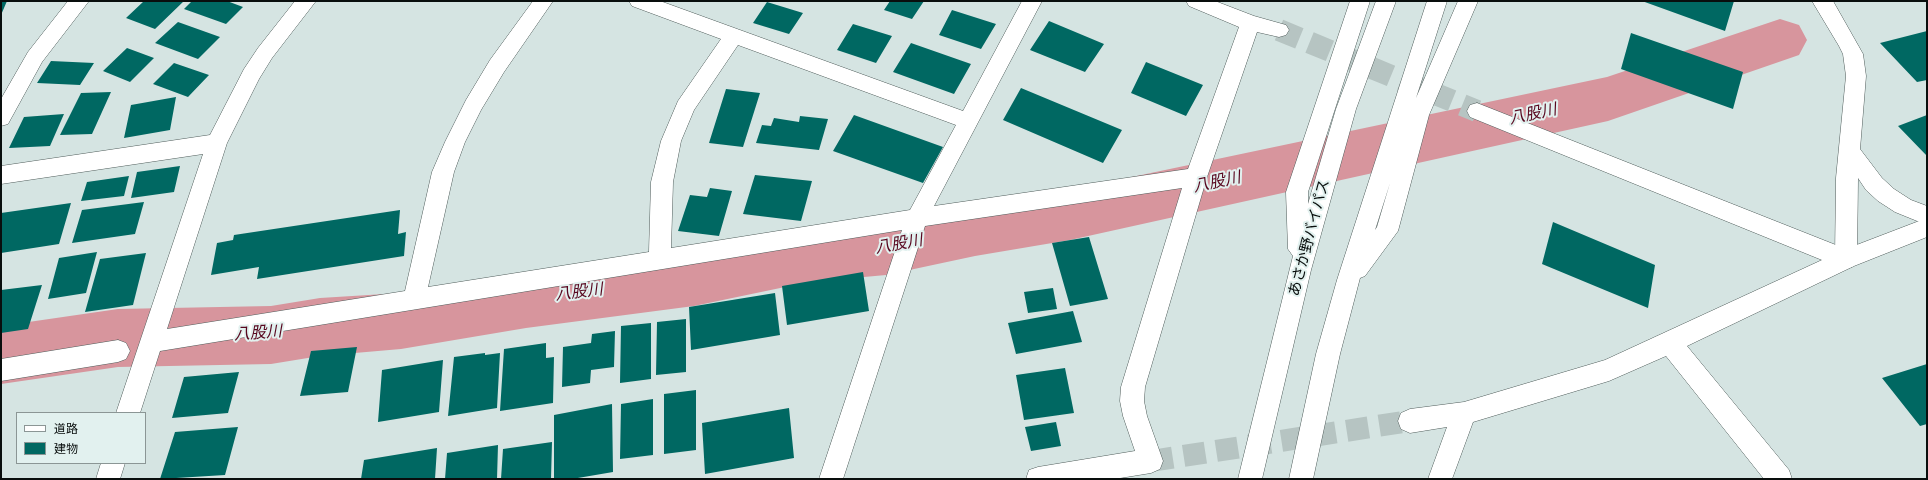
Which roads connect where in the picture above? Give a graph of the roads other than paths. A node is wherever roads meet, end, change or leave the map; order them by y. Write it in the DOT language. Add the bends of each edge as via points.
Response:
graph roads {
  1 [pos="79,1"];
  2 [pos="306,1"];
  3 [pos="543,1"];
  4 [pos="639,1"];
  5 [pos="1032,1"];
  6 [pos="1196,1"];
  7 [pos="1360,1"];
  8 [pos="1386,1"];
  9 [pos="1437,1"];
  10 [pos="1468,1"];
  11 [pos="1822,1"];
  12 [pos="1250,23"];
  13 [pos="1279,30"];
  14 [pos="734,36"];
  15 [pos="1477,111"];
  16 [pos="1,118"];
  17 [pos="968,121"];
  18 [pos="217,143"];
  19 [pos="1850,152"];
  20 [pos="1,175"];
  21 [pos="1196,177"];
  22 [pos="1927,216"];
  23 [pos="917,218"];
  24 [pos="1927,227"];
  25 [pos="1846,259"];
  26 [pos="660,260"];
  27 [pos="1300,270"];
  28 [pos="1348,280"];
  29 [pos="414,300"];
  30 [pos="150,342"];
  31 [pos="1670,343"];
  32 [pos="118,351"];
  33 [pos="1,370"];
  34 [pos="128,412"];
  35 [pos="1464,413"];
  36 [pos="1410,421"];
  37 [pos="113,464"];
  38 [pos="108,479"];
  39 [pos="831,479"];
  40 [pos="1038,479"];
  41 [pos="1250,479"];
  42 [pos="1302,479"];
  43 [pos="1440,479"];
  44 [pos="1780,479"];
  1 -- 16 [label="main road" via="35,57"];
  2 -- 18 [label="main road" via="265,53"];
  3 -- 29 [label="main road" via="497,66 455,142 443,172"];
  4 -- 14 [label="main road"];
  5 -- 17 [label="main road"];
  6 -- 12 [label="main road"];
  7 -- 27 [label="main road" via="1298,192"];
  8 -- 27 [label="main road, あさか野バイパス" via="1346,109"];
  9 -- 28 [label="main road"];
  10 -- 28 [label="main road" via="1419,115 1387,231"];
  11 -- 19 [label="main road" via="1854,54 1856,76"];
  12 -- 13 [label="main road"];
  12 -- 21 [label="main road"];
  14 -- 17 [label="main road"];
  14 -- 26 [label="main road" via="685,107 672,141 662,182"];
  15 -- 25 [label="main road"];
  17 -- 23 [label="main road"];
  18 -- 20 [label="main road"];
  18 -- 30 [label="main road"];
  19 -- 22 [label="main road" via="1886,195"];
  19 -- 25 [label="main road" via="1847,178"];
  21 -- 23 [label="main road"];
  21 -- 40 [label="main road" via="1133,387 1135,416 1151,461"];
  23 -- 26 [label="main road"];
  23 -- 39 [label="main road"];
  24 -- 25 [label="main road"];
  25 -- 31 [label="main road"];
  26 -- 29 [label="main road"];
  27 -- 41 [label="main road, あさか野バイパス"];
  28 -- 42 [label="main road" via="1328,354"];
  29 -- 30 [label="main road"];
  30 -- 34 [label="main road"];
  31 -- 35 [label="main road" via="1609,370"];
  31 -- 44 [label="main road"];
  32 -- 33 [label="main road"];
  35 -- 36 [label="main road"];
  35 -- 43 [label="main road"];
  37 -- 38 [label="main road"];
}
